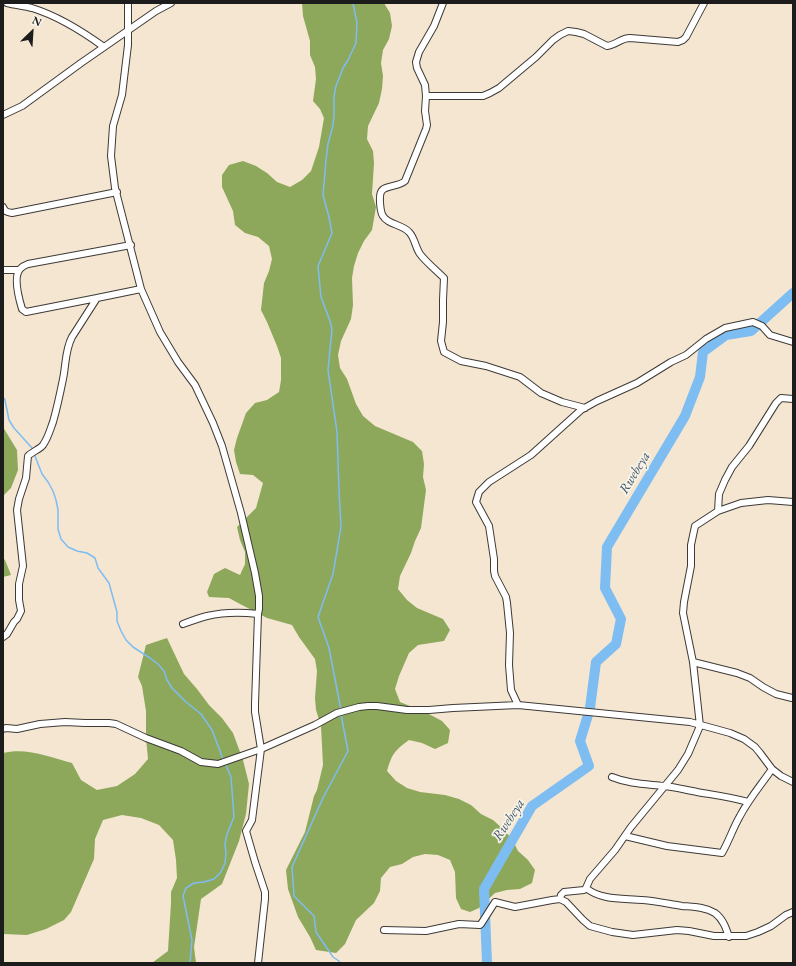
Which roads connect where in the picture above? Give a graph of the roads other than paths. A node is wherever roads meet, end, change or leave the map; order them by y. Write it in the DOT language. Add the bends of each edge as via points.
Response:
graph roads {
  1 [pos="7,3"];
  2 [pos="128,3"];
  3 [pos="171,3"];
  4 [pos="443,3"];
  5 [pos="704,3"];
  6 [pos="128,31"];
  7 [pos="104,47"];
  8 [pos="426,96"];
  9 [pos="3,115"];
  10 [pos="116,192"];
  11 [pos="3,207"];
  12 [pos="131,245"];
  13 [pos="3,270"];
  14 [pos="19,270"];
  15 [pos="141,289"];
  16 [pos="96,298"];
  17 [pos="793,342"];
  18 [pos="793,399"];
  19 [pos="585,408"];
  20 [pos="793,502"];
  21 [pos="718,511"];
  22 [pos="258,614"];
  23 [pos="184,624"];
  24 [pos="3,637"];
  25 [pos="693,662"];
  26 [pos="792,698"];
  27 [pos="518,706"];
  28 [pos="700,726"];
  29 [pos="3,729"];
  30 [pos="261,749"];
  31 [pos="772,769"];
  32 [pos="612,777"];
  33 [pos="793,782"];
  34 [pos="665,786"];
  35 [pos="748,802"];
  36 [pos="625,836"];
  37 [pos="586,888"];
  38 [pos="560,899"];
  39 [pos="793,912"];
  40 [pos="384,930"];
  41 [pos="728,937"];
  42 [pos="258,963"];
  1 -- 7 [label="street" via="32,8 55,17"];
  2 -- 6 [label="street"];
  3 -- 6 [label="street"];
  4 -- 8 [label="street" via="416,62 425,85"];
  5 -- 8 [label="street" via="686,38 678,42 630,38 607,46 584,34 568,31 553,40 536,57 490,93 483,96"];
  6 -- 7 [label="street"];
  6 -- 10 [label="street" via="122,95 112,139 111,156"];
  7 -- 9 [label="street" via="22,106"];
  8 -- 19 [label="street" via="427,125 407,176 400,184 383,188 380,198 383,218 410,233 421,256 444,278 441,341 444,352 461,361 520,377 541,393"];
  10 -- 11 [label="street" via="12,213"];
  10 -- 12 [label="street"];
  12 -- 14 [label="street" via="28,264"];
  12 -- 15 [label="street"];
  13 -- 14 [label="street"];
  14 -- 16 [label="street" via="16,279 19,301 24,311 31,312"];
  15 -- 16 [label="street"];
  15 -- 22 [label="street" via="160,332 194,385 222,446 255,573 259,596"];
  16 -- 24 [label="street" via="68,343 63,379 48,438 41,448 28,456 26,478 17,510 23,566 19,584 21,611"];
  17 -- 19 [label="street" via="770,334 753,322 725,328 637,383"];
  18 -- 21 [label="street" via="781,398 776,403 732,467 719,494"];
  19 -- 27 [label="street" via="531,455 488,482 479,492 476,502 489,526 494,571 507,603 511,690"];
  20 -- 21 [label="street" via="768,500 741,503"];
  21 -- 25 [label="street" via="695,526 691,545 683,613"];
  22 -- 23 [label="street" via="240,612 208,615"];
  22 -- 30 [label="street" via="255,712"];
  25 -- 26 [label="street" via="737,673 776,694"];
  25 -- 28 [label="street"];
  27 -- 28 [label="street" via="690,722"];
  27 -- 30 [label="street" via="429,710 359,707 337,714"];
  28 -- 31 [label="street" via="744,738 758,750"];
  28 -- 34 [label="street" via="688,754"];
  29 -- 30 [label="street" via="65,722 116,724 201,762 218,764"];
  30 -- 42 [label="street" via="252,820 246,831 265,892"];
  31 -- 33 [label="street"];
  31 -- 35 [label="street"];
  32 -- 34 [label="street" via="637,784"];
  34 -- 35 [label="street"];
  34 -- 36 [label="street"];
  35 -- 36 [label="street" via="722,853 667,846"];
  36 -- 37 [label="street" via="590,879"];
  37 -- 38 [label="street" via="564,892"];
  37 -- 41 [label="street" via="603,897 701,907 717,914 726,927"];
  38 -- 40 [label="street" via="515,907 495,902 480,925 459,924 426,931"];
  38 -- 41 [label="street" via="590,926 612,932 633,935 677,930"];
  39 -- 41 [label="street" via="758,932"];
}
